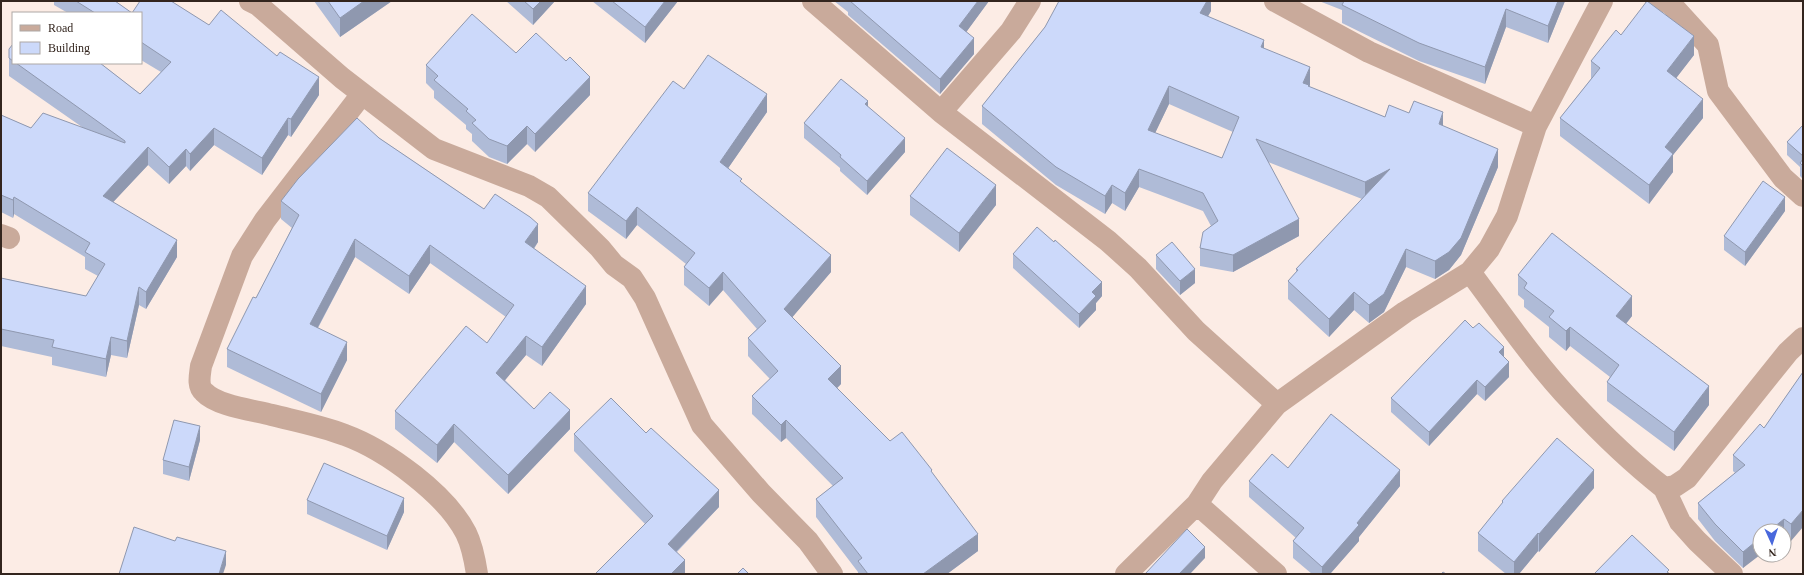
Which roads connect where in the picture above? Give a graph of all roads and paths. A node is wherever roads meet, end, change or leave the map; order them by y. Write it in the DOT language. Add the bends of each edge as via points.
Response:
graph roads {
  1 [pos="250,1"];
  2 [pos="813,1"];
  3 [pos="1030,1"];
  4 [pos="1275,1"];
  5 [pos="1602,1"];
  6 [pos="1656,1"];
  7 [pos="362,94"];
  8 [pos="941,112"];
  9 [pos="1536,126"];
  10 [pos="1803,196"];
  11 [pos="1470,272"];
  12 [pos="1803,338"];
  13 [pos="1277,404"];
  14 [pos="1664,488"];
  15 [pos="1197,504"];
  16 [pos="477,574"];
  17 [pos="832,574"];
  18 [pos="1126,574"];
  19 [pos="1276,574"];
  20 [pos="1732,574"];
  1 -- 7 [label="street"];
  2 -- 8 [label="street"];
  3 -- 8 [label="street" via="1011,32"];
  4 -- 9 [label="street" via="1369,52"];
  5 -- 9 [label="street"];
  6 -- 10 [label="street" via="1670,2 1708,45 1718,92 1783,178"];
  7 -- 16 [label="street" via="264,220 242,256 201,366 199,382 202,392 220,403 345,434 366,444 413,474 448,506 466,533"];
  7 -- 17 [label="street" via="434,149 529,186 548,197 614,265 632,278 645,298 702,425 761,492 808,540"];
  8 -- 13 [label="street" via="1108,241 1138,268 1196,331"];
  9 -- 11 [label="street" via="1507,216 1489,249"];
  11 -- 13 [label="street" via="1404,312"];
  11 -- 14 [label="street" via="1573,403 1642,471"];
  12 -- 14 [label="street" via="1788,352 1687,478 1675,486"];
  13 -- 15 [label="street" via="1212,481"];
  14 -- 20 [label="street" via="1680,522"];
  15 -- 18 [label="street"];
  15 -- 19 [label="street"];
}
